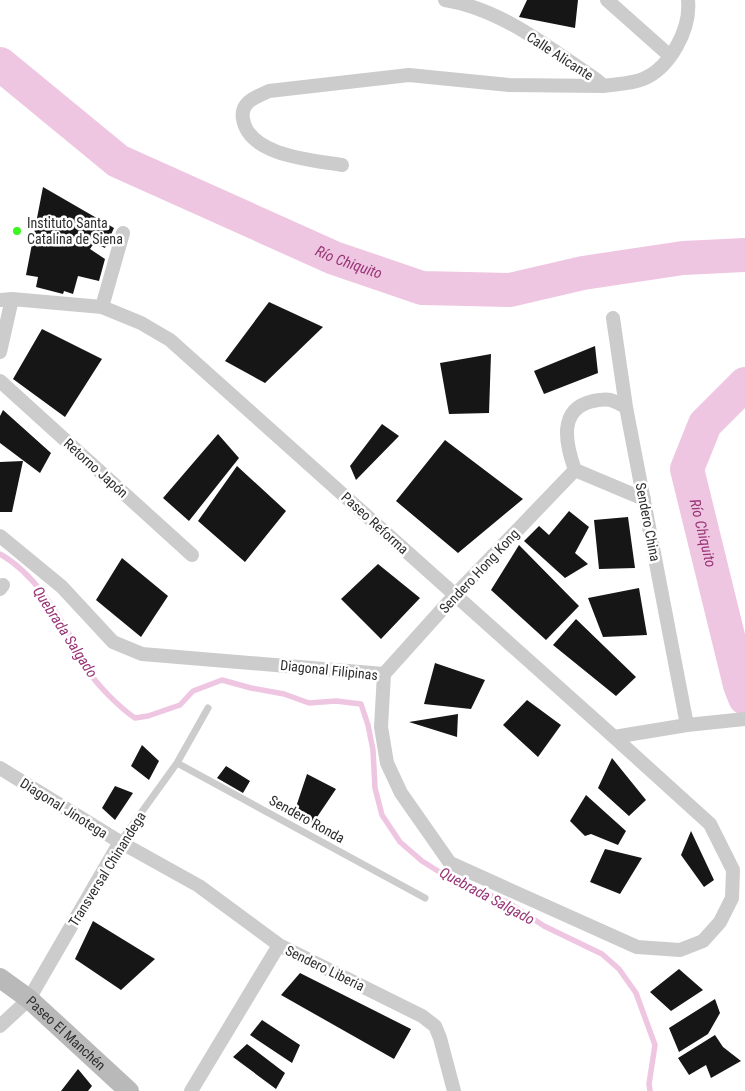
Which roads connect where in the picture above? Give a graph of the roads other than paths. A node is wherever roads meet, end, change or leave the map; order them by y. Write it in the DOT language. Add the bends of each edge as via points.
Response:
graph roads {
  1 [pos="445,0"];
  2 [pos="607,0"];
  3 [pos="688,0"];
  4 [pos="670,56"];
  5 [pos="604,86"];
  6 [pos="342,165"];
  7 [pos="123,233"];
  8 [pos="6,299"];
  9 [pos="102,307"];
  10 [pos="613,318"];
  11 [pos="0,352"];
  12 [pos="0,381"];
  13 [pos="626,407"];
  14 [pos="575,470"];
  15 [pos="644,499"];
  16 [pos="0,536"];
  17 [pos="192,555"];
  18 [pos="455,595"];
  19 [pos="384,674"];
  20 [pos="208,708"];
  21 [pos="745,718"];
  22 [pos="686,725"];
  23 [pos="614,737"];
  24 [pos="177,763"];
  25 [pos="0,768"];
  26 [pos="120,842"];
  27 [pos="425,898"];
  28 [pos="278,945"];
  29 [pos="0,978"];
  30 [pos="29,999"];
  31 [pos="0,1026"];
  32 [pos="129,1091"];
  33 [pos="190,1091"];
  34 [pos="454,1091"];
  1 -- 5 [label="street, Calle Alicante" via="464,3 520,29"];
  2 -- 4 [label="street"];
  3 -- 4 [label="street, Calle Alicante" via="685,30"];
  4 -- 5 [label="street, Calle Alicante" via="660,69 642,80"];
  5 -- 6 [label="street" via="509,85 410,75 269,91 249,100 242,113 244,129 260,145 293,156"];
  7 -- 9 [label="street"];
  8 -- 9 [label="street, Paseo Reforma"];
  8 -- 11 [label="street"];
  9 -- 18 [label="street, Paseo Reforma" via="141,323 170,340"];
  10 -- 13 [label="street, Sendero China"];
  12 -- 17 [label="street, Retorno Japón"];
  13 -- 14 [label="street" via="612,399 586,403 576,409 569,418 566,434"];
  13 -- 15 [label="street, Sendero China"];
  14 -- 15 [label="street"];
  14 -- 18 [label="street, Sendero Hong Kong"];
  15 -- 22 [label="street, Sendero China"];
  16 -- 19 [label="street, Diagonal Filipinas" via="62,587 112,642 142,654"];
  18 -- 19 [label="street, Sendero Hong Kong"];
  18 -- 23 [label="street, Paseo Reforma"];
  19 -- 23 [label="street, Diagonal Filipinas" via="381,727 387,763 401,794 450,863 636,947 680,950 703,941 720,922 732,898 733,870 710,824"];
  20 -- 24 [label="lane, Transversal Chinandega"];
  21 -- 22 [label="street"];
  22 -- 23 [label="street"];
  24 -- 26 [label="lane, Transversal Chinandega"];
  24 -- 27 [label="lane, Sendero Ronda"];
  25 -- 26 [label="street, Diagonal Jinotega"];
  26 -- 28 [label="street, Diagonal Jinotega" via="199,886"];
  26 -- 30 [label="street, Transversal Chinandega"];
  28 -- 33 [label="street, Sendero Liberia"];
  28 -- 34 [label="street, Sendero Liberia" via="422,1016 435,1026"];
  29 -- 30 [label="street, Paseo El Manchén"];
  30 -- 31 [label="street, Transversal Chinandega"];
  30 -- 32 [label="street, Paseo El Manchén"];
}
